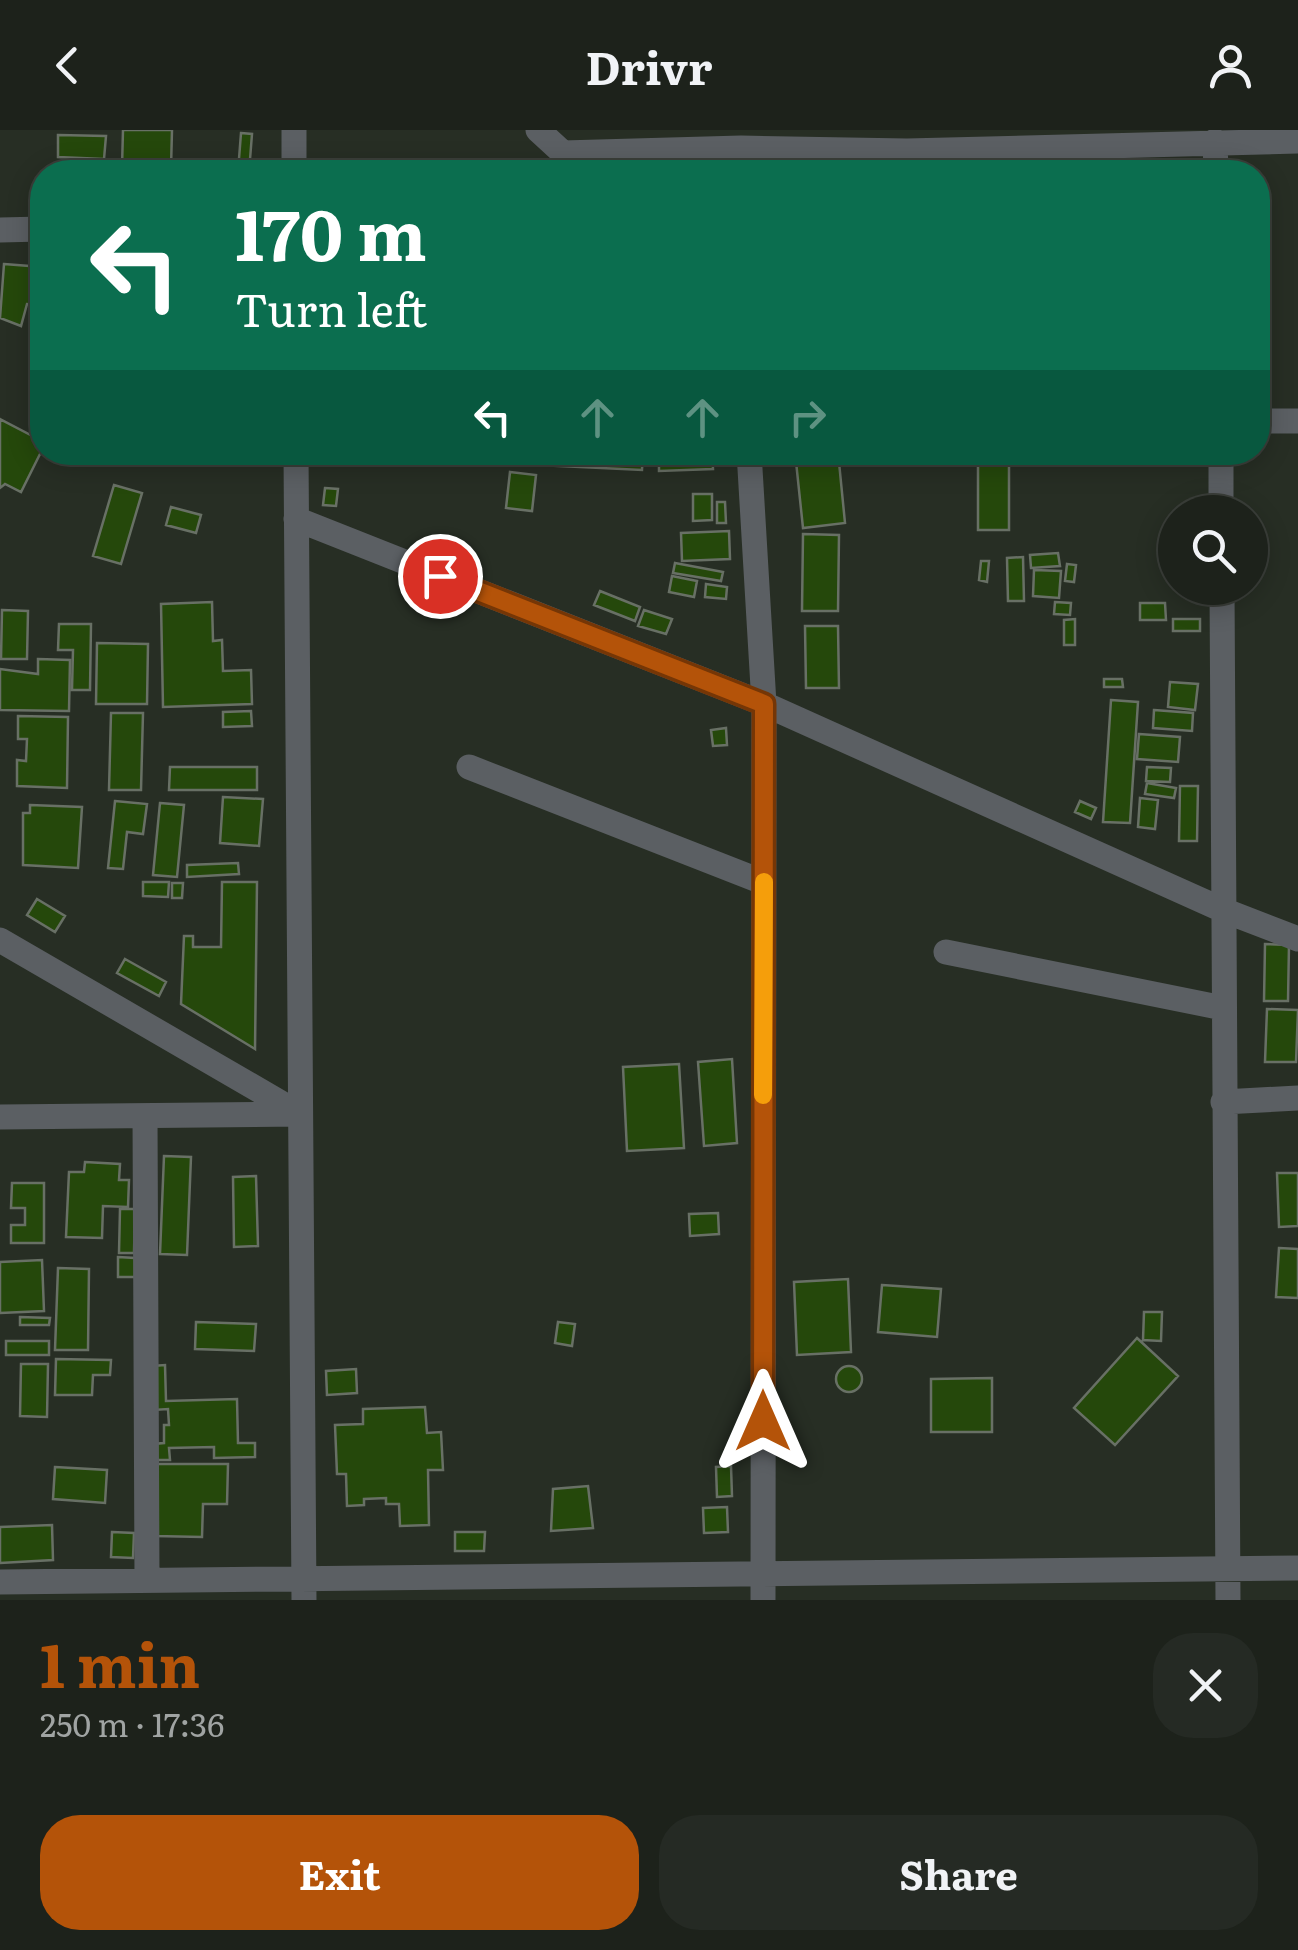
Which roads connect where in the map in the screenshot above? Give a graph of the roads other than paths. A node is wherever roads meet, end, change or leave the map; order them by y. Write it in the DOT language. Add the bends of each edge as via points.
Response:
graph roads {
  1 [pos="294,130"];
  2 [pos="538,130"];
  3 [pos="1039,138"];
  4 [pos="908,140"];
  5 [pos="1216,140"];
  6 [pos="1298,141"];
  7 [pos="294,160"];
  8 [pos="742,160"];
  9 [pos="1216,160"];
  10 [pos="0,230"];
  11 [pos="30,230"];
  12 [pos="1298,420"];
  13 [pos="1270,421"];
  14 [pos="296,465"];
  15 [pos="749,465"];
  16 [pos="1221,465"];
  17 [pos="1222,495"];
  18 [pos="296,518"];
  19 [pos="1222,605"];
  20 [pos="764,704"];
  21 [pos="469,766"];
  22 [pos="764,882"];
  23 [pos="1224,910"];
  24 [pos="1298,939"];
  25 [pos="0,940"];
  26 [pos="946,952"];
  27 [pos="1224,1008"];
  28 [pos="1298,1098"];
  29 [pos="1223,1102"];
  30 [pos="300,1114"];
  31 [pos="145,1116"];
  32 [pos="0,1117"];
  33 [pos="1298,1568"];
  34 [pos="1226,1570"];
  35 [pos="146,1580"];
  36 [pos="0,1582"];
  37 [pos="763,1587"];
  38 [pos="304,1590"];
  39 [pos="1228,1600"];
  1 -- 7 [label="street"];
  2 -- 8 [label="street" via="563,153"];
  3 -- 4 [label="street"];
  3 -- 5 [label="street"];
  4 -- 8 [label="street"];
  5 -- 6 [label="street"];
  5 -- 9 [label="street"];
  10 -- 11 [label="street"];
  12 -- 13 [label="street"];
  14 -- 18 [label="street"];
  15 -- 20 [label="street"];
  16 -- 17 [label="street"];
  18 -- 20 [label="street"];
  18 -- 30 [label="street"];
  19 -- 23 [label="street"];
  20 -- 22 [label="street"];
  20 -- 23 [label="street"];
  21 -- 22 [label="street"];
  22 -- 37 [label="street"];
  23 -- 24 [label="street"];
  23 -- 27 [label="street"];
  25 -- 30 [label="street"];
  26 -- 27 [label="street"];
  27 -- 29 [label="street"];
  28 -- 29 [label="street"];
  29 -- 34 [label="street"];
  30 -- 31 [label="street"];
  30 -- 38 [label="street"];
  31 -- 32 [label="street"];
  31 -- 35 [label="street"];
  33 -- 34 [label="street"];
  34 -- 37 [label="street"];
  34 -- 39 [label="street"];
  35 -- 36 [label="street"];
  35 -- 38 [label="street"];
  37 -- 38 [label="street"];
}
